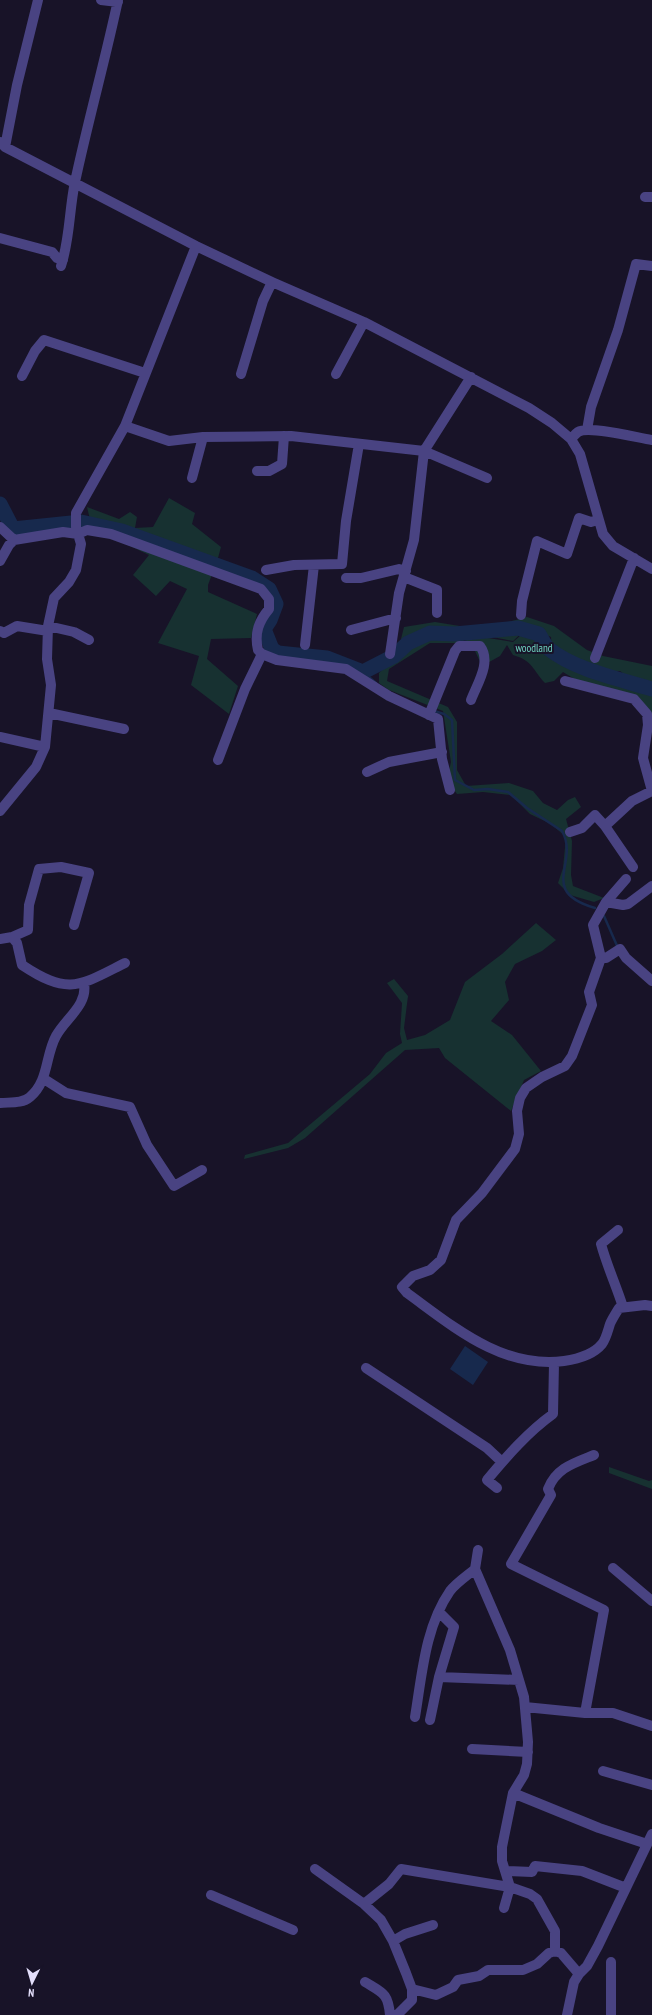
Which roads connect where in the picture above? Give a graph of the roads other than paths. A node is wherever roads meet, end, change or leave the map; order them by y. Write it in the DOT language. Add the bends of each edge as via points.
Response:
graph roads {
  1 [pos="38,0"];
  2 [pos="102,0"];
  3 [pos="118,1"];
  4 [pos="2,145"];
  5 [pos="74,183"];
  6 [pos="0,238"];
  7 [pos="196,246"];
  8 [pos="652,266"];
  9 [pos="272,282"];
  10 [pos="364,322"];
  11 [pos="145,373"];
  12 [pos="241,374"];
  13 [pos="336,374"];
  14 [pos="22,376"];
  15 [pos="471,377"];
  16 [pos="125,426"];
  17 [pos="587,430"];
  18 [pos="284,436"];
  19 [pos="203,437"];
  20 [pos="571,439"];
  21 [pos="652,440"];
  22 [pos="359,444"];
  23 [pos="424,451"];
  24 [pos="257,471"];
  25 [pos="192,478"];
  26 [pos="487,478"];
  27 [pos="598,520"];
  28 [pos="0,527"];
  29 [pos="77,531"];
  30 [pos="14,540"];
  31 [pos="634,558"];
  32 [pos="0,561"];
  33 [pos="314,565"];
  34 [pos="652,569"];
  35 [pos="266,570"];
  36 [pos="405,574"];
  37 [pos="346,578"];
  38 [pos="437,613"];
  39 [pos="521,615"];
  40 [pos="396,618"];
  41 [pos="48,629"];
  42 [pos="351,630"];
  43 [pos="0,631"];
  44 [pos="89,640"];
  45 [pos="305,645"];
  46 [pos="262,654"];
  47 [pos="390,654"];
  48 [pos="595,658"];
  49 [pos="565,681"];
  50 [pos="471,700"];
  51 [pos="49,713"];
  52 [pos="429,714"];
  53 [pos="124,729"];
  54 [pos="0,737"];
  55 [pos="45,747"];
  56 [pos="442,752"];
  57 [pos="218,760"];
  58 [pos="367,772"];
  59 [pos="450,790"];
  60 [pos="652,791"];
  61 [pos="0,811"];
  62 [pos="605,826"];
  63 [pos="570,832"];
  64 [pos="634,867"];
  65 [pos="626,879"];
  66 [pos="652,886"];
  67 [pos="606,902"];
  68 [pos="74,924"];
  69 [pos="12,937"];
  70 [pos="0,939"];
  71 [pos="601,958"];
  72 [pos="125,963"];
  73 [pos="652,980"];
  74 [pos="84,984"];
  75 [pos="44,1079"];
  76 [pos="0,1103"];
  77 [pos="202,1170"];
  78 [pos="618,1230"];
  79 [pos="652,1306"];
  80 [pos="623,1307"];
  81 [pos="554,1362"];
  82 [pos="366,1368"];
  83 [pos="594,1456"];
  84 [pos="502,1462"];
  85 [pos="497,1488"];
  86 [pos="478,1550"];
  87 [pos="613,1568"];
  88 [pos="476,1569"];
  89 [pos="652,1601"];
  90 [pos="439,1612"];
  91 [pos="439,1677"];
  92 [pos="519,1680"];
  93 [pos="525,1707"];
  94 [pos="585,1713"];
  95 [pos="415,1717"];
  96 [pos="430,1720"];
  97 [pos="652,1726"];
  98 [pos="472,1749"];
  99 [pos="528,1752"];
  100 [pos="602,1771"];
  101 [pos="652,1785"];
  102 [pos="513,1793"];
  103 [pos="652,1834"];
  104 [pos="647,1844"];
  105 [pos="315,1869"];
  106 [pos="505,1871"];
  107 [pos="510,1887"];
  108 [pos="626,1888"];
  109 [pos="211,1895"];
  110 [pos="364,1904"];
  111 [pos="504,1908"];
  112 [pos="432,1925"];
  113 [pos="293,1930"];
  114 [pos="393,1941"];
  115 [pos="555,1951"];
  116 [pos="611,1962"];
  117 [pos="579,1974"];
  118 [pos="365,1982"];
  119 [pos="412,1989"];
  120 [pos="390,2015"];
  121 [pos="397,2015"];
  122 [pos="567,2015"];
  123 [pos="611,2015"];
  1 -- 4 [label="street"];
  2 -- 3 [label="street"];
  3 -- 5 [label="street"];
  4 -- 5 [label="street"];
  5 -- 6 [label="street" via="66,251 62,263 52,252"];
  5 -- 7 [label="street"];
  7 -- 9 [label="street"];
  7 -- 11 [label="street"];
  8 -- 17 [label="street" via="636,264 618,330 591,407"];
  9 -- 10 [label="street"];
  9 -- 12 [label="street" via="263,301"];
  10 -- 13 [label="street"];
  10 -- 15 [label="street"];
  11 -- 14 [label="street" via="44,340"];
  11 -- 16 [label="street"];
  15 -- 20 [label="street" via="529,408"];
  15 -- 23 [label="street"];
  16 -- 19 [label="street" via="169,441"];
  16 -- 29 [label="street" via="76,513"];
  17 -- 20 [label="street" via="578,432"];
  17 -- 21 [label="street"];
  18 -- 19 [label="street"];
  18 -- 22 [label="street"];
  18 -- 24 [label="street" via="282,464 269,471"];
  19 -- 25 [label="street"];
  20 -- 27 [label="street" via="580,454"];
  22 -- 23 [label="street"];
  22 -- 33 [label="street" via="346,521 342,564"];
  23 -- 26 [label="street"];
  23 -- 36 [label="street" via="414,540"];
  27 -- 31 [label="street" via="613,546"];
  27 -- 39 [label="street" via="591,522 579,518 567,554 537,541"];
  28 -- 30 [label="street"];
  29 -- 30 [label="street"];
  29 -- 41 [label="street" via="81,544 76,570 54,598"];
  29 -- 46 [label="street" via="111,534 261,589 269,599 269,609 261,619 257,631 256,643"];
  30 -- 32 [label="street"];
  31 -- 34 [label="street"];
  31 -- 48 [label="street"];
  33 -- 35 [label="street" via="294,565"];
  33 -- 45 [label="street"];
  36 -- 37 [label="street" via="399,569 361,578"];
  36 -- 38 [label="street" via="437,590"];
  36 -- 40 [label="street"];
  40 -- 42 [label="street"];
  40 -- 47 [label="street"];
  41 -- 43 [label="street" via="17,626 4,633"];
  41 -- 44 [label="street" via="74,632"];
  41 -- 51 [label="street" via="47,660 51,685"];
  46 -- 52 [label="street" via="277,660 346,669 389,696"];
  46 -- 57 [label="street" via="245,689"];
  49 -- 60 [label="street" via="634,699 647,714 643,758"];
  50 -- 52 [label="street" via="486,660 480,646 465,645 455,650"];
  51 -- 53 [label="street"];
  51 -- 55 [label="street"];
  52 -- 56 [label="street" via="438,719"];
  54 -- 55 [label="street"];
  55 -- 61 [label="street" via="36,767"];
  56 -- 58 [label="street" via="389,762"];
  56 -- 59 [label="street"];
  60 -- 62 [label="street" via="632,801"];
  62 -- 63 [label="street" via="595,815 582,828"];
  62 -- 64 [label="street"];
  65 -- 67 [label="street"];
  66 -- 67 [label="street" via="628,904"];
  67 -- 71 [label="street" via="593,925"];
  68 -- 69 [label="street" via="89,873 61,867 39,869 29,905 28,930"];
  69 -- 70 [label="street"];
  69 -- 74 [label="street" via="17,943 22,965 44,980 69,985"];
  71 -- 73 [label="street" via="606,958 620,949 626,958"];
  71 -- 81 [label="street" via="589,992 592,1005 572,1056 565,1066 526,1088 517,1111 519,1134 515,1149 482,1193 456,1220 441,1260 430,1270 413,1276 402,1287 460,1331 498,1352 511,1358 540,1363"];
  72 -- 74 [label="street"];
  74 -- 75 [label="street" via="84,1000 56,1036"];
  75 -- 76 [label="street" via="24,1101"];
  75 -- 77 [label="street" via="66,1093 130,1107 147,1145 174,1186"];
  78 -- 80 [label="street" via="601,1244"];
  79 -- 80 [label="street"];
  80 -- 81 [label="street" via="619,1308 611,1322 602,1344 579,1359"];
  81 -- 84 [label="street" via="553,1414 537,1425"];
  82 -- 84 [label="street" via="487,1448"];
  83 -- 94 [label="street" via="564,1467 552,1480 548,1489 550,1495 511,1564 604,1610"];
  84 -- 85 [label="street" via="487,1480"];
  86 -- 88 [label="street"];
  87 -- 89 [label="street"];
  88 -- 90 [label="street" via="451,1589"];
  88 -- 92 [label="street" via="510,1650"];
  90 -- 91 [label="street" via="454,1627"];
  90 -- 95 [label="street" via="424,1661"];
  91 -- 92 [label="street"];
  91 -- 96 [label="street"];
  92 -- 93 [label="street"];
  93 -- 94 [label="street"];
  93 -- 99 [label="street"];
  94 -- 97 [label="street" via="613,1713"];
  98 -- 99 [label="street"];
  99 -- 102 [label="street" via="524,1775"];
  100 -- 101 [label="street"];
  102 -- 104 [label="street"];
  102 -- 106 [label="street" via="502,1847"];
  103 -- 104 [label="street"];
  104 -- 108 [label="street"];
  105 -- 110 [label="street"];
  106 -- 107 [label="street"];
  106 -- 108 [label="street" via="532,1872 536,1866 571,1869"];
  107 -- 110 [label="street" via="401,1869 389,1884"];
  107 -- 111 [label="street"];
  107 -- 115 [label="street" via="537,1899 555,1931"];
  108 -- 117 [label="street" via="598,1946 587,1966"];
  109 -- 113 [label="street"];
  110 -- 114 [label="street" via="381,1920"];
  112 -- 114 [label="street" via="404,1934"];
  114 -- 119 [label="street"];
  115 -- 117 [label="street" via="561,1953"];
  115 -- 119 [label="street" via="523,1970 488,1970 479,1976 458,1980 453,1987 436,1995"];
  116 -- 123 [label="street"];
  117 -- 122 [label="street" via="574,1982"];
  118 -- 120 [label="street" via="384,1994 389,2001"];
  119 -- 121 [label="street" via="412,2000"];
}
